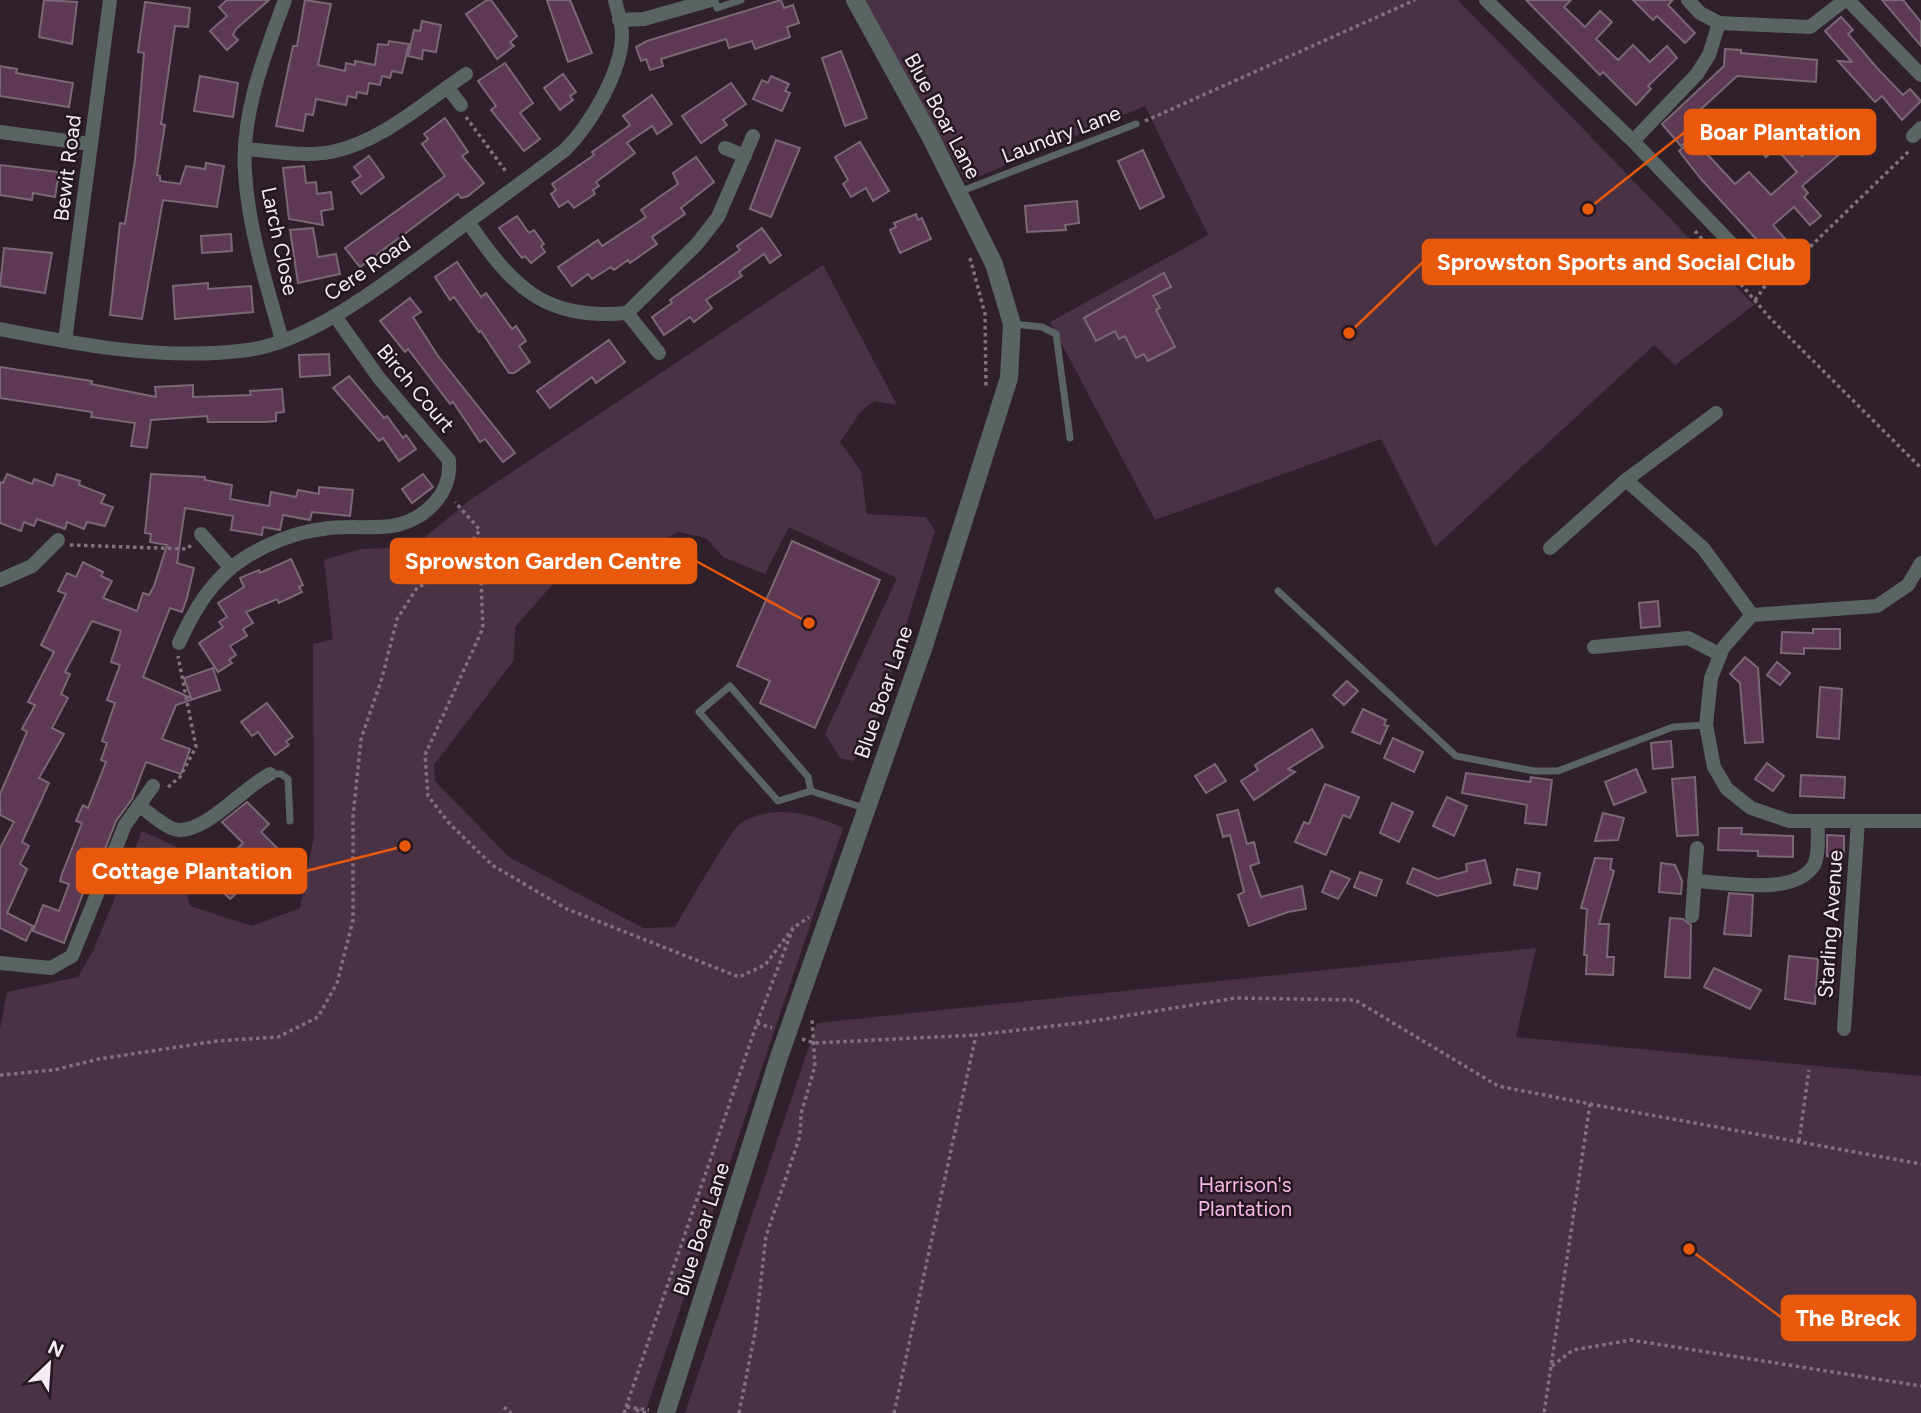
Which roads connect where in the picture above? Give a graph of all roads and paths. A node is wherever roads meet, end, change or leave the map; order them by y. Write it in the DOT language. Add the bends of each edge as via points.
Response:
graph roads {
  1 [pos="110,0"];
  2 [pos="285,0"];
  3 [pos="615,0"];
  4 [pos="713,0"];
  5 [pos="741,0"];
  6 [pos="855,0"];
  7 [pos="1415,0"];
  8 [pos="1486,0"];
  9 [pos="1688,0"];
  10 [pos="1847,0"];
  11 [pos="619,20"];
  12 [pos="1719,23"];
  13 [pos="466,74"];
  14 [pos="1921,75"];
  15 [pos="447,87"];
  16 [pos="461,105"];
  17 [pos="1136,124"];
  18 [pos="0,132"];
  19 [pos="753,136"];
  20 [pos="1915,137"];
  21 [pos="1633,141"];
  22 [pos="91,144"];
  23 [pos="725,148"];
  24 [pos="245,149"];
  25 [pos="745,156"];
  26 [pos="517,186"];
  27 [pos="958,192"];
  28 [pos="468,222"];
  29 [pos="969,255"];
  30 [pos="1750,263"];
  31 [pos="1770,279"];
  32 [pos="1755,300"];
  33 [pos="628,313"];
  34 [pos="335,316"];
  35 [pos="1012,324"];
  36 [pos="0,329"];
  37 [pos="282,340"];
  38 [pos="65,341"];
  39 [pos="659,352"];
  40 [pos="986,393"];
  41 [pos="1716,413"];
  42 [pos="1070,438"];
  43 [pos="1626,480"];
  44 [pos="444,490"];
  45 [pos="201,534"];
  46 [pos="58,540"];
  47 [pos="1550,548"];
  48 [pos="1921,563"];
  49 [pos="231,568"];
  50 [pos="452,568"];
  51 [pos="0,580"];
  52 [pos="1278,591"];
  53 [pos="1752,615"];
  54 [pos="179,643"];
  55 [pos="1594,647"];
  56 [pos="1719,654"];
  57 [pos="1706,725"];
  58 [pos="270,774"];
  59 [pos="153,786"];
  60 [pos="811,791"];
  61 [pos="138,805"];
  62 [pos="868,809"];
  63 [pos="290,821"];
  64 [pos="1818,821"];
  65 [pos="1858,821"];
  66 [pos="1921,821"];
  67 [pos="1697,848"];
  68 [pos="1695,881"];
  69 [pos="817,911"];
  70 [pos="1692,916"];
  71 [pos="793,928"];
  72 [pos="0,963"];
  73 [pos="757,1023"];
  74 [pos="1844,1029"];
  75 [pos="787,1034"];
  76 [pos="976,1035"];
  77 [pos="1809,1070"];
  78 [pos="0,1075"];
  79 [pos="1590,1104"];
  80 [pos="802,1114"];
  81 [pos="1798,1142"];
  82 [pos="1921,1164"];
  83 [pos="1552,1366"];
  84 [pos="1921,1386"];
  85 [pos="504,1406"];
  86 [pos="626,1407"];
  87 [pos="636,1410"];
  88 [pos="511,1413"];
  89 [pos="624,1413"];
  90 [pos="646,1413"];
  91 [pos="660,1413"];
  92 [pos="666,1413"];
  93 [pos="739,1413"];
  94 [pos="894,1413"];
  95 [pos="1544,1413"];
  1 -- 22 [label="street, Bewit Road"];
  2 -- 24 [label="street, Larch Close" via="264,57"];
  3 -- 11 [label="street, Cere Road"];
  4 -- 5 [label="lane" via="717,8"];
  4 -- 11 [label="street" via="644,19"];
  6 -- 27 [label="street, Blue Boar Lane"];
  7 -- 17 [label="path"];
  8 -- 21 [label="street"];
  9 -- 12 [label="street"];
  10 -- 12 [label="street" via="1810,27"];
  10 -- 14 [label="street"];
  11 -- 26 [label="street, Cere Road" via="619,53 598,110 565,150"];
  12 -- 21 [label="street" via="1697,74"];
  13 -- 15 [label="street"];
  15 -- 16 [label="street"];
  15 -- 24 [label="street" via="357,145 329,153"];
  16 -- 26 [label="path"];
  17 -- 27 [label="lane, Laundry Lane"];
  18 -- 22 [label="street"];
  19 -- 25 [label="street"];
  20 -- 31 [label="path" via="1779,277"];
  21 -- 30 [label="street"];
  22 -- 38 [label="street, Bewit Road"];
  23 -- 25 [label="street"];
  24 -- 37 [label="street, Larch Close" via="249,212"];
  25 -- 33 [label="street" via="718,217"];
  26 -- 28 [label="street, Cere Road"];
  27 -- 35 [label="street, Blue Boar Lane" via="994,264"];
  28 -- 33 [label="street" via="500,269 550,304 576,312"];
  28 -- 34 [label="street, Cere Road"];
  29 -- 40 [label="path" via="985,314"];
  30 -- 31 [label="path"];
  31 -- 32 [label="path"];
  33 -- 39 [label="street"];
  34 -- 37 [label="street, Cere Road"];
  34 -- 44 [label="street, Birch Court" via="379,378 449,460"];
  35 -- 42 [label="lane" via="1042,327 1056,334"];
  35 -- 62 [label="street, Blue Boar Lane" via="1009,378"];
  36 -- 38 [label="street, Cere Road"];
  37 -- 38 [label="street, Cere Road" via="250,350 188,353"];
  41 -- 43 [label="street"];
  43 -- 47 [label="street"];
  43 -- 53 [label="street" via="1703,548"];
  44 -- 49 [label="street" via="435,504 394,526 323,528 299,534"];
  44 -- 50 [label="path" via="480,530"];
  45 -- 46 [label="path" via="187,549 70,545"];
  45 -- 49 [label="street"];
  46 -- 51 [label="street" via="32,566"];
  48 -- 53 [label="street" via="1908,585 1877,606"];
  49 -- 54 [label="street" via="198,605"];
  50 -- 71 [label="path" via="481,580 483,628 425,755 428,796 449,823 492,865 566,909 739,977 765,965"];
  50 -- 78 [label="path" via="417,588 397,619 361,740 352,920 337,983 318,1017 278,1037 217,1041"];
  52 -- 57 [label="lane" via="1456,756 1558,771 1660,731"];
  53 -- 56 [label="street"];
  54 -- 59 [label="path" via="178,664 196,747 180,777 164,790"];
  55 -- 56 [label="street" via="1688,638"];
  56 -- 57 [label="street" via="1711,678"];
  57 -- 64 [label="street" via="1714,767 1727,789 1751,808 1789,821"];
  58 -- 61 [label="street" via="195,829 172,828"];
  58 -- 63 [label="lane" via="288,779"];
  59 -- 61 [label="street"];
  60 -- 60 [label="lane" via="778,801 699,712 730,686 808,777"];
  60 -- 62 [label="lane"];
  61 -- 72 [label="street" via="125,825 72,956 51,968"];
  62 -- 75 [label="street, Blue Boar Lane"];
  64 -- 65 [label="street"];
  64 -- 68 [label="street" via="1816,858 1804,876 1777,885"];
  65 -- 66 [label="street"];
  65 -- 74 [label="street, Starling Avenue"];
  67 -- 68 [label="street"];
  68 -- 70 [label="street"];
  69 -- 71 [label="path"];
  71 -- 73 [label="path"];
  73 -- 75 [label="path"];
  73 -- 86 [label="path"];
  75 -- 76 [label="path" via="815,1043"];
  75 -- 92 [label="street, Blue Boar Lane"];
  76 -- 79 [label="path" via="1087,1023 1236,998 1355,1000 1498,1086"];
  76 -- 94 [label="path"];
  77 -- 81 [label="path"];
  79 -- 81 [label="path"];
  79 -- 83 [label="path"];
  80 -- 93 [label="path" via="800,1136 766,1236 755,1334"];
  81 -- 82 [label="path"];
  83 -- 84 [label="path" via="1573,1350 1631,1340"];
  83 -- 95 [label="path"];
  85 -- 88 [label="path"];
  86 -- 87 [label="path"];
  86 -- 89 [label="path"];
  87 -- 90 [label="path"];
  87 -- 91 [label="path" via="638,1406"];
}
